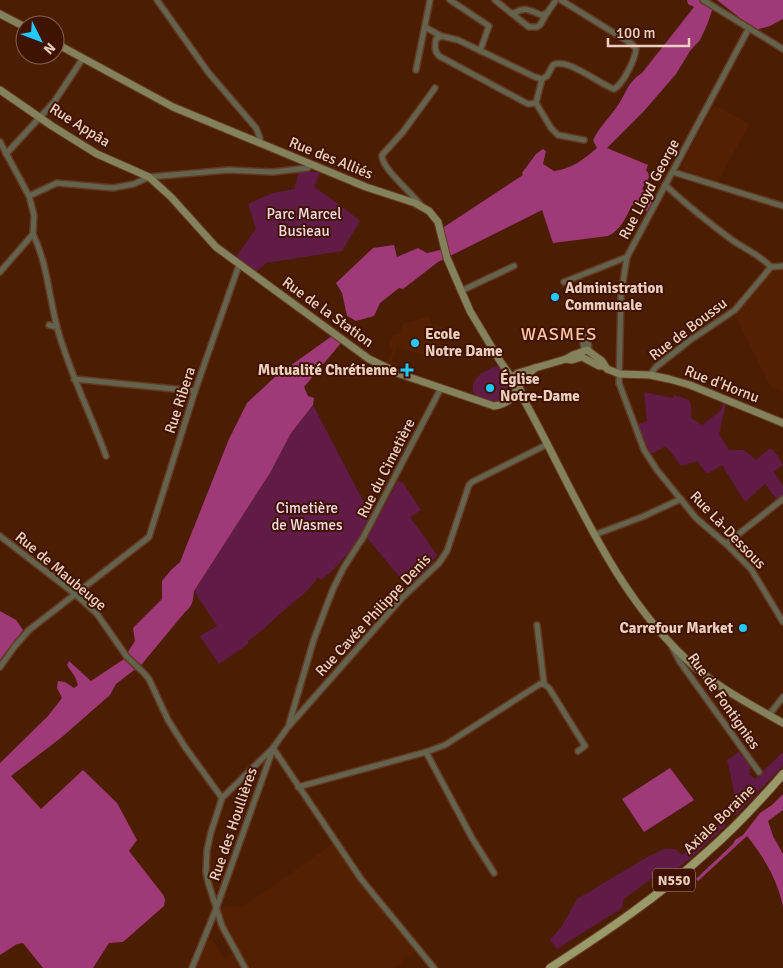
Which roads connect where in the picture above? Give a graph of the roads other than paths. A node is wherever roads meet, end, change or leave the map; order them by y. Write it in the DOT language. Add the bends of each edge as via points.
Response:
graph roads {
  1 [pos="157,0"];
  2 [pos="430,0"];
  3 [pos="450,0"];
  4 [pos="495,0"];
  5 [pos="556,0"];
  6 [pos="561,0"];
  7 [pos="703,0"];
  8 [pos="511,13"];
  9 [pos="547,13"];
  10 [pos="0,14"];
  11 [pos="15,22"];
  12 [pos="425,27"];
  13 [pos="749,28"];
  14 [pos="441,36"];
  15 [pos="65,48"];
  16 [pos="783,49"];
  17 [pos="480,51"];
  18 [pos="83,58"];
  19 [pos="416,70"];
  20 [pos="542,78"];
  21 [pos="436,88"];
  22 [pos="0,90"];
  23 [pos="536,103"];
  24 [pos="39,116"];
  25 [pos="584,140"];
  26 [pos="0,142"];
  27 [pos="259,143"];
  28 [pos="6,154"];
  29 [pos="311,164"];
  30 [pos="673,172"];
  31 [pos="149,177"];
  32 [pos="666,185"];
  33 [pos="29,196"];
  34 [pos="783,206"];
  35 [pos="422,207"];
  36 [pos="33,234"];
  37 [pos="627,257"];
  38 [pos="239,264"];
  39 [pos="514,266"];
  40 [pos="783,266"];
  41 [pos="770,267"];
  42 [pos="0,272"];
  43 [pos="564,282"];
  44 [pos="461,291"];
  45 [pos="49,325"];
  46 [pos="57,327"];
  47 [pos="535,368"];
  48 [pos="620,374"];
  49 [pos="650,375"];
  50 [pos="512,378"];
  51 [pos="74,379"];
  52 [pos="441,388"];
  53 [pos="195,391"];
  54 [pos="517,392"];
  55 [pos="783,423"];
  56 [pos="548,444"];
  57 [pos="106,456"];
  58 [pos="680,499"];
  59 [pos="783,499"];
  60 [pos="594,535"];
  61 [pos="0,536"];
  62 [pos="726,544"];
  63 [pos="75,594"];
  64 [pos="783,622"];
  65 [pos="537,625"];
  66 [pos="670,643"];
  67 [pos="0,667"];
  68 [pos="542,684"];
  69 [pos="783,697"];
  70 [pos="769,715"];
  71 [pos="783,723"];
  72 [pos="288,727"];
  73 [pos="273,748"];
  74 [pos="578,751"];
  75 [pos="426,752"];
  76 [pos="759,772"];
  77 [pos="783,774"];
  78 [pos="298,787"];
  79 [pos="222,798"];
  80 [pos="494,873"];
  81 [pos="216,909"];
  82 [pos="192,968"];
  83 [pos="245,968"];
  84 [pos="434,968"];
  85 [pos="550,968"];
  1 -- 27 [label="street" via="208,72 256,128"];
  2 -- 12 [label="street"];
  3 -- 17 [label="street" via="489,26"];
  4 -- 8 [label="street"];
  5 -- 9 [label="street"];
  6 -- 20 [label="street" via="632,44 636,52 621,83 614,89 558,63"];
  7 -- 13 [label="street"];
  8 -- 9 [label="street" via="526,9 541,16"];
  8 -- 9 [label="street" via="533,28 540,25"];
  10 -- 11 [label="street"];
  12 -- 14 [label="street"];
  12 -- 19 [label="street"];
  13 -- 16 [label="street"];
  13 -- 30 [label="street, Rue Lloyd George"];
  14 -- 17 [label="street"];
  14 -- 23 [label="street" via="436,39 435,46 439,56 528,104"];
  15 -- 18 [label="street, Rue des Alliés"];
  17 -- 20 [label="street"];
  18 -- 24 [label="street" via="65,87"];
  18 -- 27 [label="street, Rue des Alliés" via="166,104"];
  20 -- 23 [label="street"];
  21 -- 35 [label="street" via="382,155 383,164"];
  22 -- 24 [label="street, Rue Appâa"];
  23 -- 25 [label="street" via="558,135"];
  24 -- 28 [label="street"];
  24 -- 31 [label="street, Rue Appâa" via="97,154"];
  26 -- 28 [label="street"];
  27 -- 29 [label="street, Rue des Alliés"];
  28 -- 33 [label="street"];
  29 -- 31 [label="street" via="308,168 273,172 228,170"];
  29 -- 35 [label="street, Rue des Alliés"];
  30 -- 32 [label="street, Rue Lloyd George"];
  30 -- 34 [label="street"];
  31 -- 33 [label="street" via="113,188 57,183"];
  31 -- 38 [label="street, Rue de la Station" via="207,238"];
  32 -- 37 [label="street, Rue Lloyd George"];
  32 -- 41 [label="street" via="705,220"];
  33 -- 36 [label="street" via="34,215"];
  35 -- 44 [label="street, Rue des Alliés" via="438,222"];
  36 -- 42 [label="street"];
  36 -- 46 [label="street" via="39,247"];
  37 -- 43 [label="street"];
  37 -- 48 [label="street, Rue Lloyd George" via="621,294"];
  38 -- 52 [label="street, Rue de la Station" via="369,359"];
  38 -- 53 [label="street, Rue Ribera"];
  39 -- 44 [label="street"];
  40 -- 41 [label="street"];
  41 -- 49 [label="street, Rue de Boussu" via="735,310 689,341"];
  44 -- 50 [label="street, Rue des Alliés" via="470,312"];
  45 -- 46 [label="street"];
  46 -- 51 [label="street"];
  47 -- 48 [label="street" via="586,354 599,366"];
  47 -- 50 [label="street"];
  47 -- 54 [label="street" via="522,381"];
  48 -- 49 [label="street, Rue d'Hornu"];
  48 -- 58 [label="street, Rue Là-Dessous" via="620,387 644,450"];
  49 -- 55 [label="street, Rue d'Hornu" via="690,385"];
  50 -- 54 [label="street, Rue des Alliés"];
  51 -- 53 [label="street"];
  51 -- 57 [label="street"];
  52 -- 54 [label="street, Rue de la Station" via="494,406 501,405"];
  52 -- 72 [label="street, Rue du Cimetière" via="333,589 314,639"];
  53 -- 63 [label="street, Rue Ribera" via="149,537"];
  54 -- 56 [label="street"];
  56 -- 60 [label="street"];
  56 -- 72 [label="street, Rue Cavée Philippe Denis" via="472,482 447,551 439,563 402,598"];
  58 -- 60 [label="street"];
  58 -- 62 [label="street, Rue Là-Dessous" via="704,526"];
  59 -- 62 [label="street"];
  60 -- 66 [label="street" via="637,603"];
  61 -- 63 [label="street, Rue de Maubeuge"];
  62 -- 64 [label="street, Rue Là-Dessous" via="751,569"];
  63 -- 67 [label="street" via="30,630"];
  63 -- 79 [label="street, Rue de Maubeuge" via="97,614 127,656 149,679 168,720"];
  65 -- 68 [label="street"];
  66 -- 70 [label="street" via="717,684"];
  66 -- 76 [label="street, Rue de Fontignies" via="680,662"];
  68 -- 74 [label="street" via="549,688 585,746"];
  68 -- 75 [label="street" via="445,745"];
  69 -- 70 [label="street"];
  70 -- 71 [label="street"];
  72 -- 73 [label="street, Rue Cavée Philippe Denis"];
  73 -- 78 [label="street"];
  73 -- 79 [label="street"];
  73 -- 81 [label="street, Rue des Houllières"];
  75 -- 78 [label="street"];
  75 -- 80 [label="street"];
  77 -- 85 [label="main road, Axiale Boraine / N550" via="728,833 690,867 634,911"];
  78 -- 84 [label="street" via="369,889"];
  79 -- 81 [label="street" via="206,860"];
  81 -- 82 [label="street, Rue des Houllières"];
  81 -- 83 [label="street"];
}
